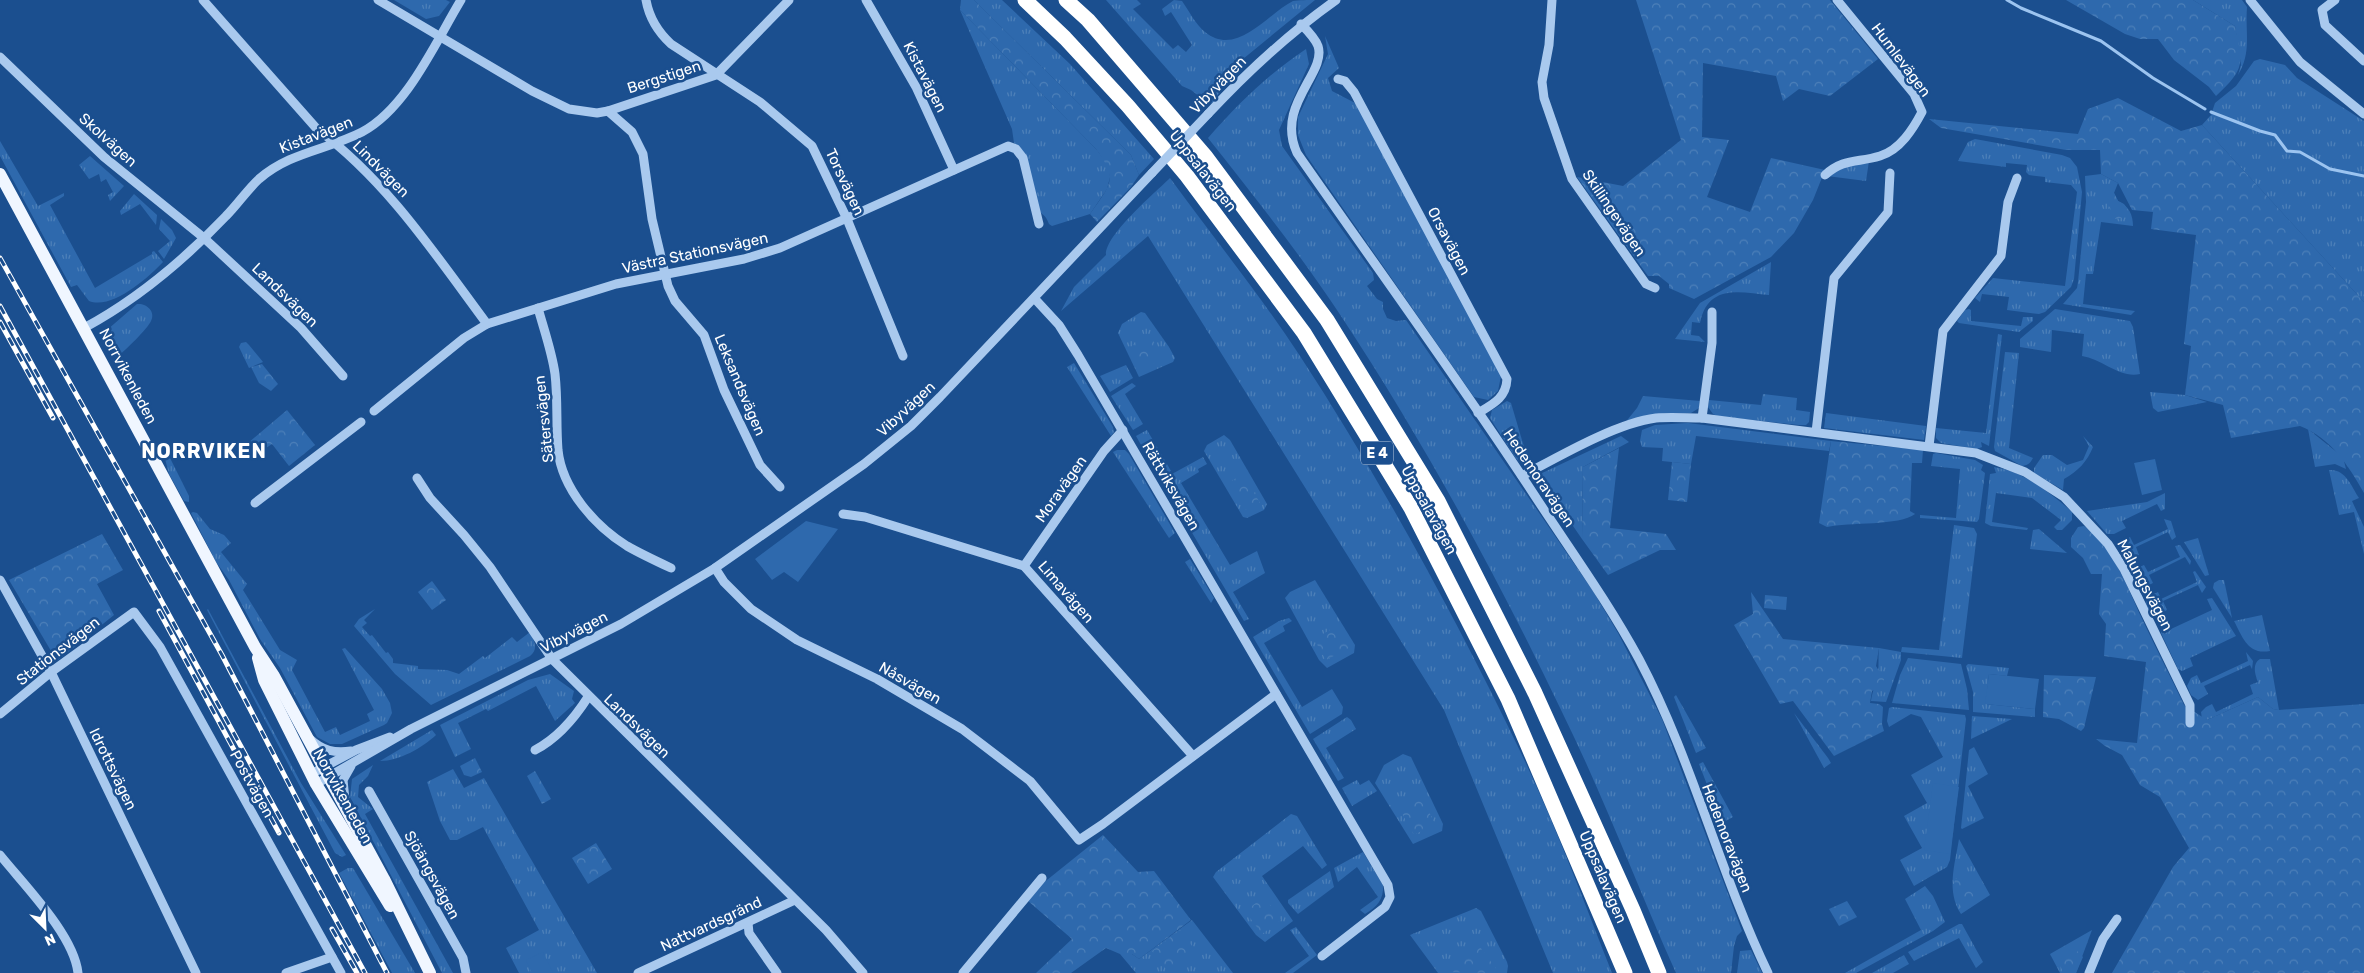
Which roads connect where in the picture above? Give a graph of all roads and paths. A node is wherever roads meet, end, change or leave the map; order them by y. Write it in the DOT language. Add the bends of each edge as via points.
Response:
graph roads {
  1 [pos="203,0"];
  2 [pos="378,0"];
  3 [pos="461,0"];
  4 [pos="646,0"];
  5 [pos="789,0"];
  6 [pos="866,0"];
  7 [pos="1024,0"];
  8 [pos="1066,0"];
  9 [pos="1336,0"];
  10 [pos="1552,0"];
  11 [pos="1837,0"];
  12 [pos="2250,0"];
  13 [pos="2335,0"];
  14 [pos="1301,24"];
  15 [pos="439,36"];
  16 [pos="0,57"];
  17 [pos="2364,61"];
  18 [pos="716,74"];
  19 [pos="1338,79"];
  20 [pos="608,111"];
  21 [pos="2364,114"];
  22 [pos="336,143"];
  23 [pos="954,170"];
  24 [pos="1890,173"];
  25 [pos="0,174"];
  26 [pos="1825,175"];
  27 [pos="2017,178"];
  28 [pos="847,219"];
  29 [pos="1038,224"];
  30 [pos="204,238"];
  31 [pos="665,274"];
  32 [pos="1655,288"];
  33 [pos="1035,299"];
  34 [pos="538,308"];
  35 [pos="1712,312"];
  36 [pos="487,324"];
  37 [pos="84,328"];
  38 [pos="903,356"];
  39 [pos="343,376"];
  40 [pos="374,411"];
  41 [pos="1478,414"];
  42 [pos="1702,418"];
  43 [pos="361,422"];
  44 [pos="1123,430"];
  45 [pos="1816,432"];
  46 [pos="1929,446"];
  47 [pos="1522,476"];
  48 [pos="417,478"];
  49 [pos="780,487"];
  50 [pos="255,503"];
  51 [pos="843,514"];
  52 [pos="1024,566"];
  53 [pos="671,568"];
  54 [pos="715,568"];
  55 [pos="0,580"];
  56 [pos="134,612"];
  57 [pos="255,648"];
  58 [pos="552,659"];
  59 [pos="51,672"];
  60 [pos="1276,694"];
  61 [pos="588,697"];
  62 [pos="0,714"];
  63 [pos="2190,723"];
  64 [pos="411,729"];
  65 [pos="306,736"];
  66 [pos="356,750"];
  67 [pos="535,750"];
  68 [pos="1193,756"];
  69 [pos="354,764"];
  70 [pos="319,776"];
  71 [pos="369,791"];
  72 [pos="350,817"];
  73 [pos="0,855"];
  74 [pos="1042,878"];
  75 [pos="795,900"];
  76 [pos="2117,919"];
  77 [pos="748,923"];
  78 [pos="419,953"];
  79 [pos="332,956"];
  80 [pos="1322,956"];
  81 [pos="78,973"];
  82 [pos="196,973"];
  83 [pos="286,973"];
  84 [pos="341,973"];
  85 [pos="430,973"];
  86 [pos="466,973"];
  87 [pos="638,973"];
  88 [pos="777,973"];
  89 [pos="863,973"];
  90 [pos="963,973"];
  91 [pos="1625,973"];
  92 [pos="1659,973"];
  93 [pos="1768,973"];
  94 [pos="2089,973"];
  1 -- 22 [label="street, Lindvägen" via="317,129"];
  2 -- 15 [label="street"];
  3 -- 15 [label="street, Kistavägen"];
  4 -- 18 [label="street, Torsvägen" via="661,34 682,53"];
  5 -- 18 [label="street, Bergstigen"];
  6 -- 23 [label="street, Kistavägen" via="916,86"];
  7 -- 91 [label="highway, Uppsalavägen / E 4" via="1066,38 1187,176 1304,333 1411,508 1503,690"];
  8 -- 92 [label="highway, Uppsalavägen / E 4" via="1100,34 1206,157 1327,320 1428,485 1535,693"];
  9 -- 14 [label="street, Vibyvägen"];
  10 -- 32 [label="street, Skillingevägen" via="1542,82 1544,98 1572,179 1646,284"];
  11 -- 26 [label="street, Humlevägen" via="1914,94 1922,112 1902,142 1892,150 1837,164"];
  12 -- 21 [label="street" via="2300,62"];
  13 -- 17 [label="street" via="2322,10 2325,26"];
  14 -- 33 [label="street, Vibyvägen, bridge" via="1208,114"];
  14 -- 41 [label="street, Hedemoravägen" via="1314,39 1319,52 1292,118 1292,142"];
  15 -- 20 [label="street" via="569,109 597,113"];
  15 -- 22 [label="street, Kistavägen" via="393,108 362,132"];
  16 -- 30 [label="street, Skolvägen" via="104,157"];
  18 -- 20 [label="street, Bergstigen"];
  18 -- 28 [label="street, Torsvägen" via="760,102 812,146"];
  19 -- 41 [label="street, Orsavägen" via="1354,92 1508,379 1502,397"];
  20 -- 31 [label="street, Leksandsvägen" via="632,132 643,154 652,219"];
  22 -- 30 [label="street, Kistavägen" via="278,164 258,180"];
  22 -- 36 [label="street, Lindvägen" via="404,210"];
  23 -- 28 [label="street, Västra Stationsvägen"];
  23 -- 29 [label="street, Västra Stationsvägen" via="1008,146 1016,149 1023,158"];
  24 -- 45 [label="street" via="1888,212 1834,278"];
  25 -- 37 [label="main road, Norrvikenleden"];
  27 -- 46 [label="street" via="2008,202 2001,256 1943,331"];
  28 -- 31 [label="street, Västra Stationsvägen" via="780,248 744,259"];
  28 -- 38 [label="street, Torsvägen"];
  30 -- 37 [label="street, Kistavägen" via="147,288 111,314"];
  30 -- 39 [label="street, Landsvägen" via="301,328"];
  31 -- 34 [label="street, Västra Stationsvägen" via="616,284"];
  31 -- 49 [label="street, Leksandsvägen" via="675,301 704,335 724,390 760,465"];
  33 -- 44 [label="street, Rättviksvägen" via="1059,325"];
  33 -- 54 [label="street, Vibyvägen" via="910,426 864,464"];
  34 -- 36 [label="street, Västra Stationsvägen"];
  34 -- 53 [label="street, Sätersvägen" via="554,372 558,452 569,485 580,504 612,534 627,546"];
  35 -- 42 [label="street" via="1712,343"];
  36 -- 40 [label="street, Västra Stationsvägen" via="464,338"];
  37 -- 57 [label="main road, Norrvikenleden"];
  41 -- 47 [label="street, Hedemoravägen"];
  42 -- 45 [label="street, Malungsvägen"];
  42 -- 47 [label="street, Malungsvägen" via="1656,418 1633,423"];
  43 -- 50 [label="street"];
  44 -- 52 [label="street, Moravägen" via="1104,451"];
  44 -- 60 [label="street, Rättviksvägen"];
  45 -- 46 [label="street, Malungsvägen"];
  46 -- 63 [label="street, Malungsvägen" via="1976,453 2025,472 2064,497 2096,529 2118,557 2138,597 2190,705"];
  47 -- 93 [label="street, Hedemoravägen" via="1598,589 1640,661 1666,716 1748,932"];
  48 -- 58 [label="street, Landsvägen" via="430,498 490,567"];
  51 -- 52 [label="street, Limavägen" via="864,517"];
  52 -- 68 [label="street, Limavägen"];
  54 -- 58 [label="street, Vibyvägen" via="620,624"];
  54 -- 68 [label="street, Nåsvägen" via="751,609 798,640 876,679 962,729 1030,781 1079,840"];
  55 -- 59 [label="street, Idrottsvägen"];
  56 -- 59 [label="street, Stationsvägen"];
  56 -- 79 [label="street, Postvägen" via="160,647"];
  57 -- 65 [label="main road, Norrvikenleden"];
  57 -- 70 [label="main road, Norrvikenleden" via="264,680"];
  58 -- 61 [label="street, Landsvägen"];
  58 -- 64 [label="street, Vibyvägen"];
  59 -- 62 [label="street, Stationsvägen"];
  59 -- 82 [label="street, Idrottsvägen"];
  60 -- 68 [label="street"];
  60 -- 80 [label="street, Rättviksvägen" via="1390,890 1385,907"];
  61 -- 67 [label="street" via="578,713 550,742"];
  61 -- 75 [label="street, Landsvägen"];
  64 -- 66 [label="street, Vibyvägen"];
  64 -- 69 [label="street, Vibyvägen"];
  65 -- 66 [label="street" via="322,749"];
  65 -- 70 [label="main road, Norrvikenleden"];
  66 -- 70 [label="street, Vibyvägen"];
  69 -- 70 [label="street, Vibyvägen"];
  69 -- 72 [label="street" via="345,774 342,784"];
  70 -- 72 [label="main road, Norrvikenleden"];
  70 -- 78 [label="main road, Norrvikenleden" via="358,857"];
  71 -- 86 [label="street, Sjöängsvägen" via="463,958"];
  72 -- 78 [label="main road, Norrvikenleden"];
  73 -- 81 [label="street" via="65,936 78,965"];
  74 -- 90 [label="street"];
  75 -- 77 [label="street, Nattvardsgränd"];
  75 -- 89 [label="street, Landsvägen"];
  76 -- 94 [label="street" via="2103,939"];
  77 -- 87 [label="street, Nattvardsgränd"];
  77 -- 88 [label="street" via="749,933"];
  78 -- 85 [label="main road, Norrvikenleden"];
  79 -- 83 [label="street"];
  79 -- 84 [label="street, Postvägen"];
}
